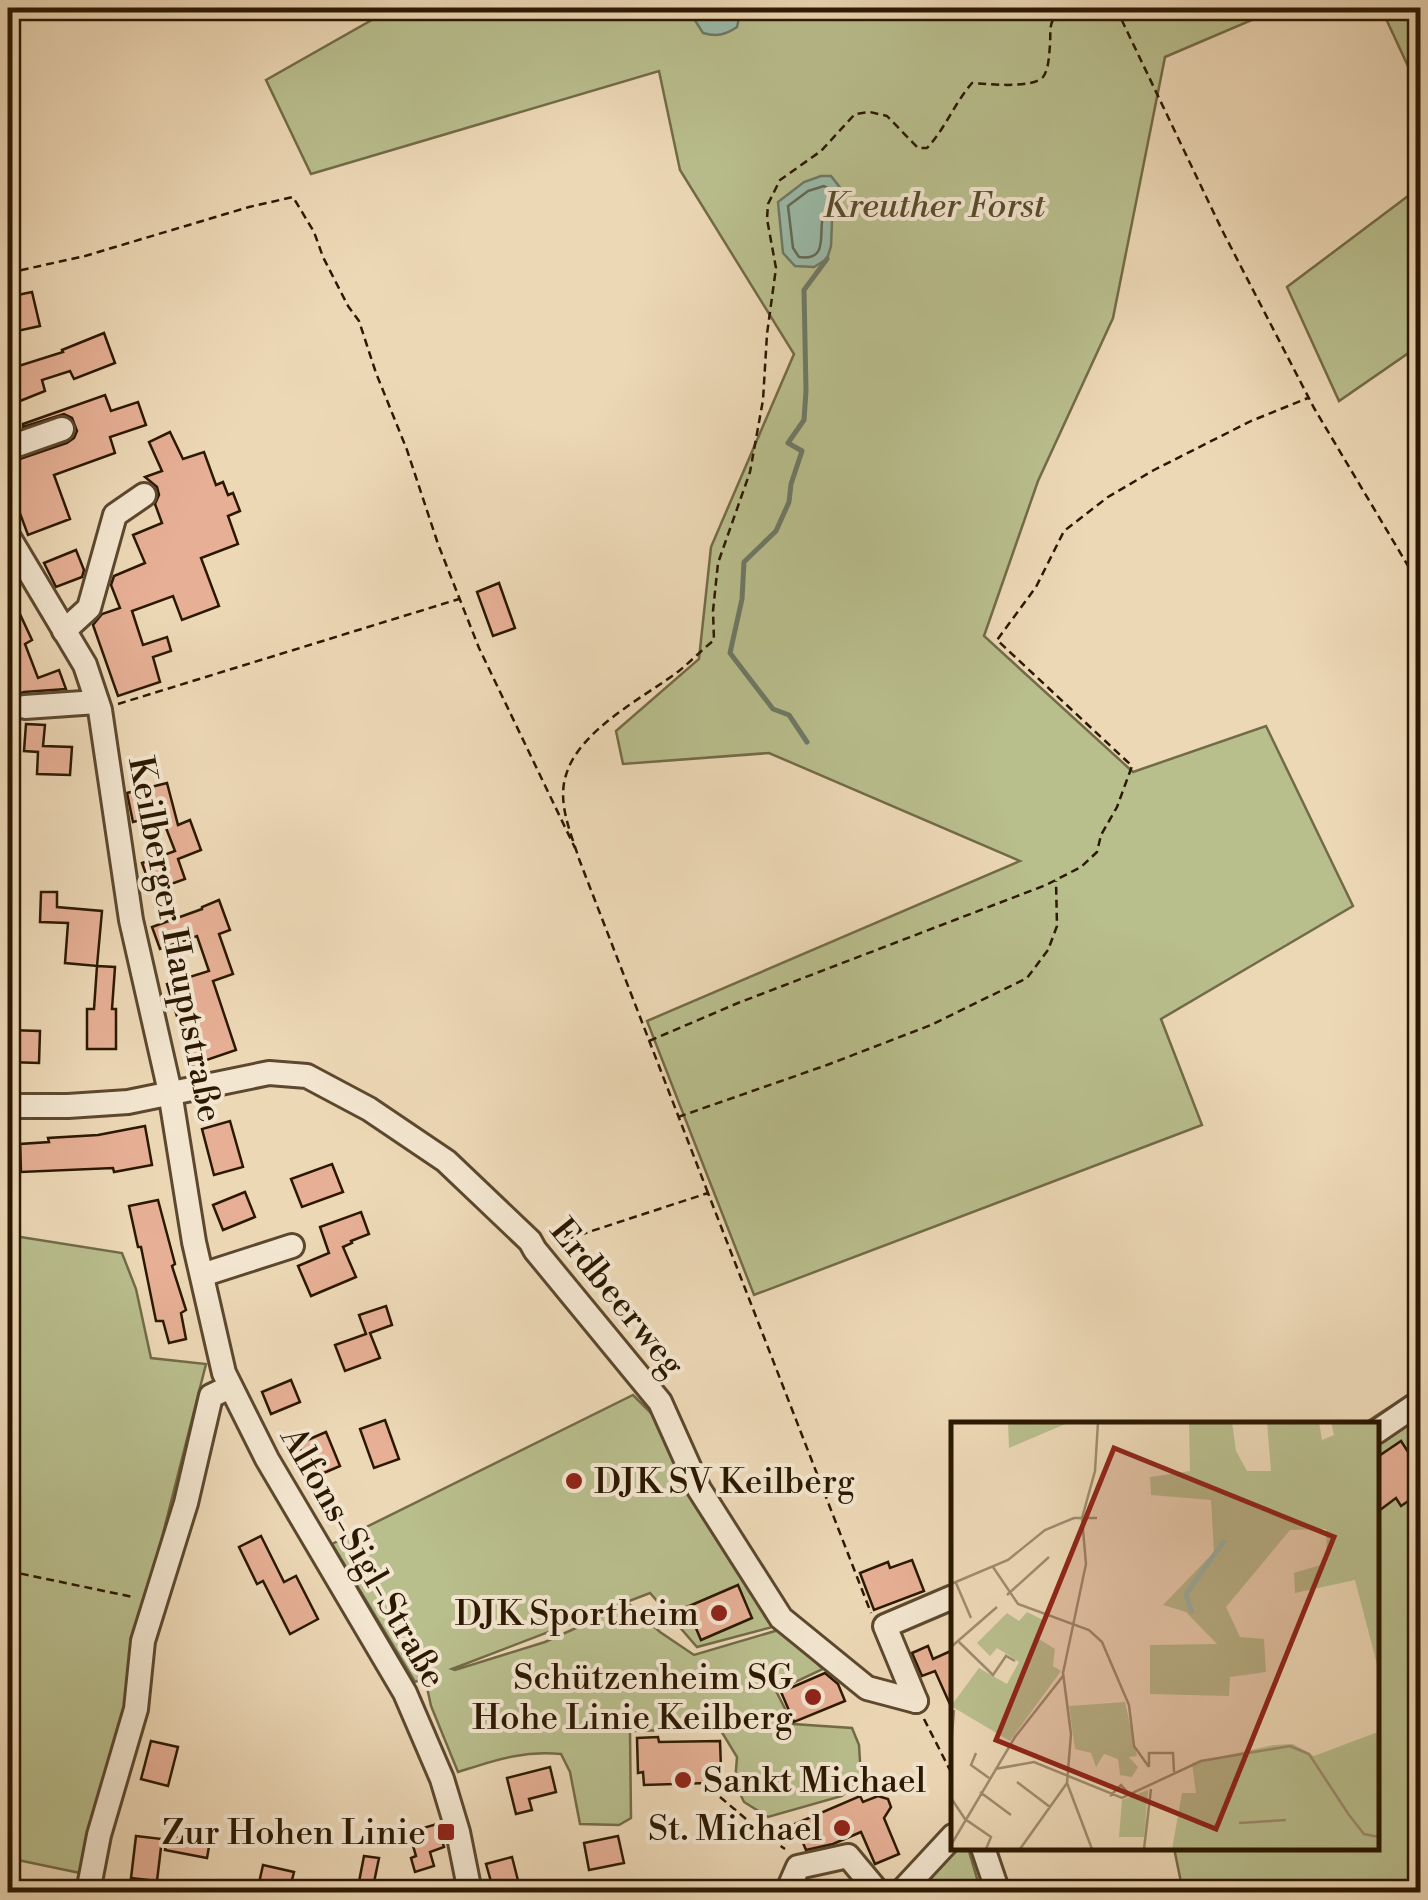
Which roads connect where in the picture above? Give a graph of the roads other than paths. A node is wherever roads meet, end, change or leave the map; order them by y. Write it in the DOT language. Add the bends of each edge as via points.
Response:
graph roads {
  1 [pos="62,429"];
  2 [pos="8,448"];
  3 [pos="144,494"];
  4 [pos="8,536"];
  5 [pos="64,631"];
  6 [pos="26,706"];
  7 [pos="98,706"];
  8 [pos="170,1092"];
  9 [pos="8,1106"];
  10 [pos="292,1246"];
  11 [pos="202,1275"];
  12 [pos="227,1380"];
  13 [pos="1420,1402"];
  14 [pos="1378,1431"];
  15 [pos="951,1599"];
  16 [pos="951,1838"];
  17 [pos="984,1850"];
  18 [pos="88,1892"];
  19 [pos="470,1892"];
  20 [pos="787,1892"];
  21 [pos="878,1892"];
  22 [pos="902,1892"];
  23 [pos="998,1892"];
  1 -- 2 [label="street"];
  3 -- 5 [label="street" via="115,515 88,608"];
  4 -- 5 [label="street, Keilberger Hauptstraße"];
  5 -- 7 [label="street, Keilberger Hauptstraße"];
  6 -- 7 [label="street"];
  7 -- 8 [label="street, Keilberger Hauptstraße" via="131,920"];
  8 -- 9 [label="street, Erdbeerweg" via="128,1102"];
  8 -- 11 [label="street, Keilberger Hauptstraße"];
  8 -- 15 [label="street, Erdbeerweg" via="269,1073 307,1076 446,1161 530,1242 660,1402 699,1489 781,1618 866,1688 916,1702 885,1626"];
  10 -- 11 [label="street"];
  11 -- 12 [label="street, Keilberger Hauptstraße"];
  12 -- 18 [label="street" via="211,1396 143,1641 136,1709"];
  12 -- 19 [label="street, Alfons-Sigl-Straße" via="405,1693 442,1779"];
  13 -- 14 [label="street"];
  16 -- 22 [label="street"];
  17 -- 23 [label="street"];
  20 -- 21 [label="street" via="798,1867 848,1856"];
}
